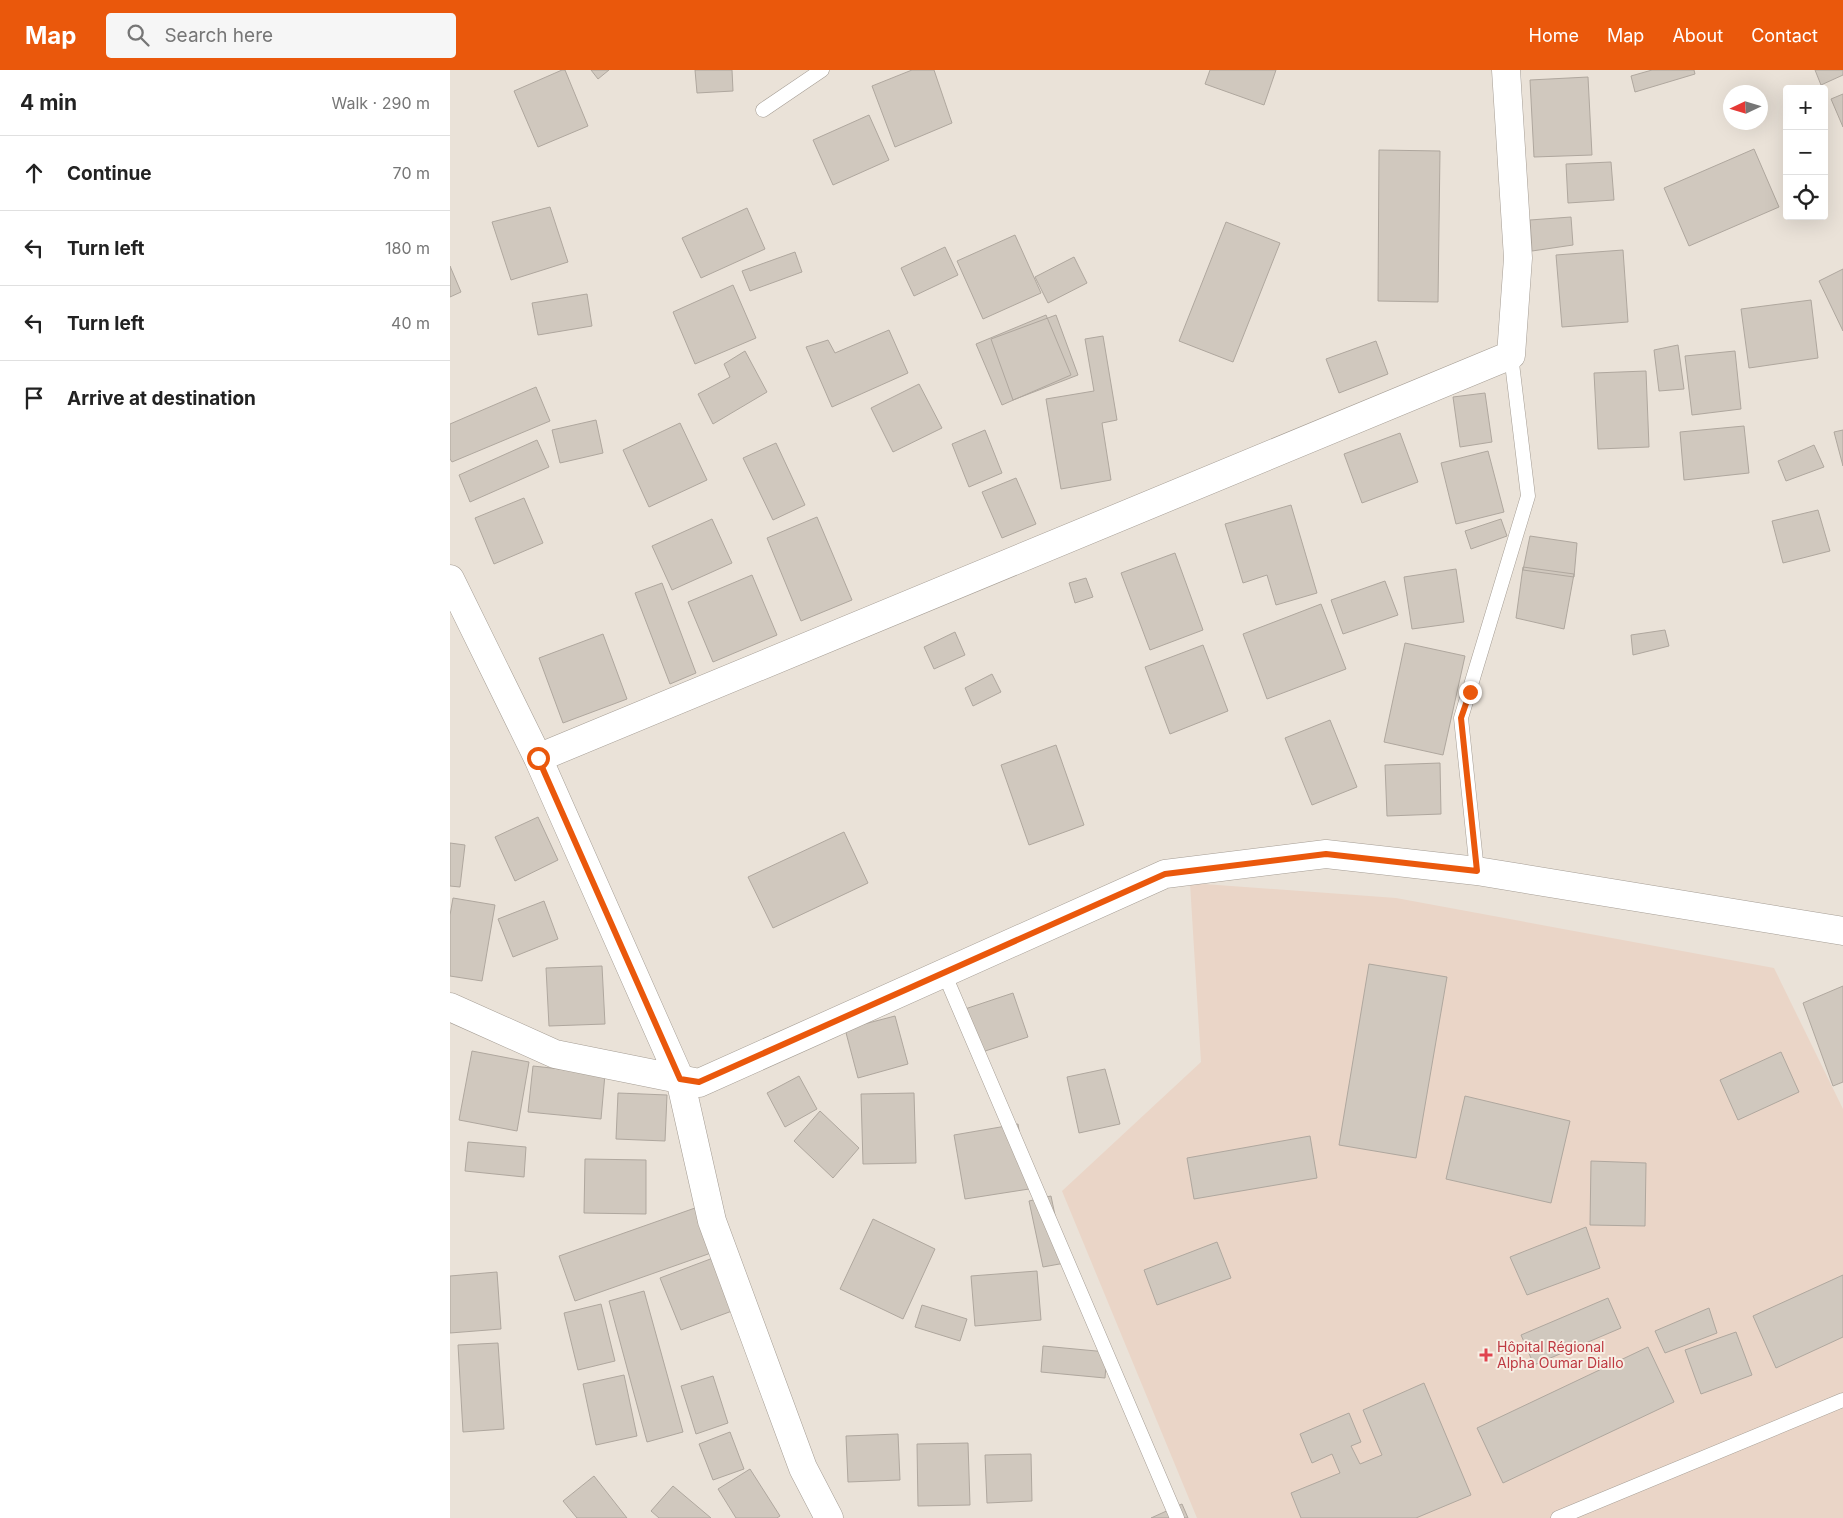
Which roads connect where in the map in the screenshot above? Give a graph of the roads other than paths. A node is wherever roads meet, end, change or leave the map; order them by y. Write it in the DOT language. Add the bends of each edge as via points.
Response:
graph roads {
  1 [pos="822,70"];
  2 [pos="1506,70"];
  3 [pos="764,110"];
  4 [pos="1511,355"];
  5 [pos="450,579"];
  6 [pos="538,758"];
  7 [pos="1477,871"];
  8 [pos="1843,931"];
  9 [pos="944,973"];
  10 [pos="450,1007"];
  11 [pos="680,1079"];
  12 [pos="1843,1400"];
  13 [pos="829,1518"];
  14 [pos="1177,1518"];
  15 [pos="1558,1518"];
  1 -- 3 [label="lane"];
  2 -- 4 [label="street" via="1518,258"];
  4 -- 6 [label="street"];
  4 -- 7 [label="lane" via="1528,496 1461,718"];
  5 -- 6 [label="street"];
  6 -- 11 [label="street"];
  7 -- 8 [label="street"];
  7 -- 9 [label="street" via="1326,854 1165,874"];
  9 -- 11 [label="street" via="699,1082"];
  9 -- 14 [label="lane"];
  10 -- 11 [label="street" via="555,1054"];
  11 -- 13 [label="street" via="712,1221 804,1468"];
  12 -- 15 [label="lane"];
}
